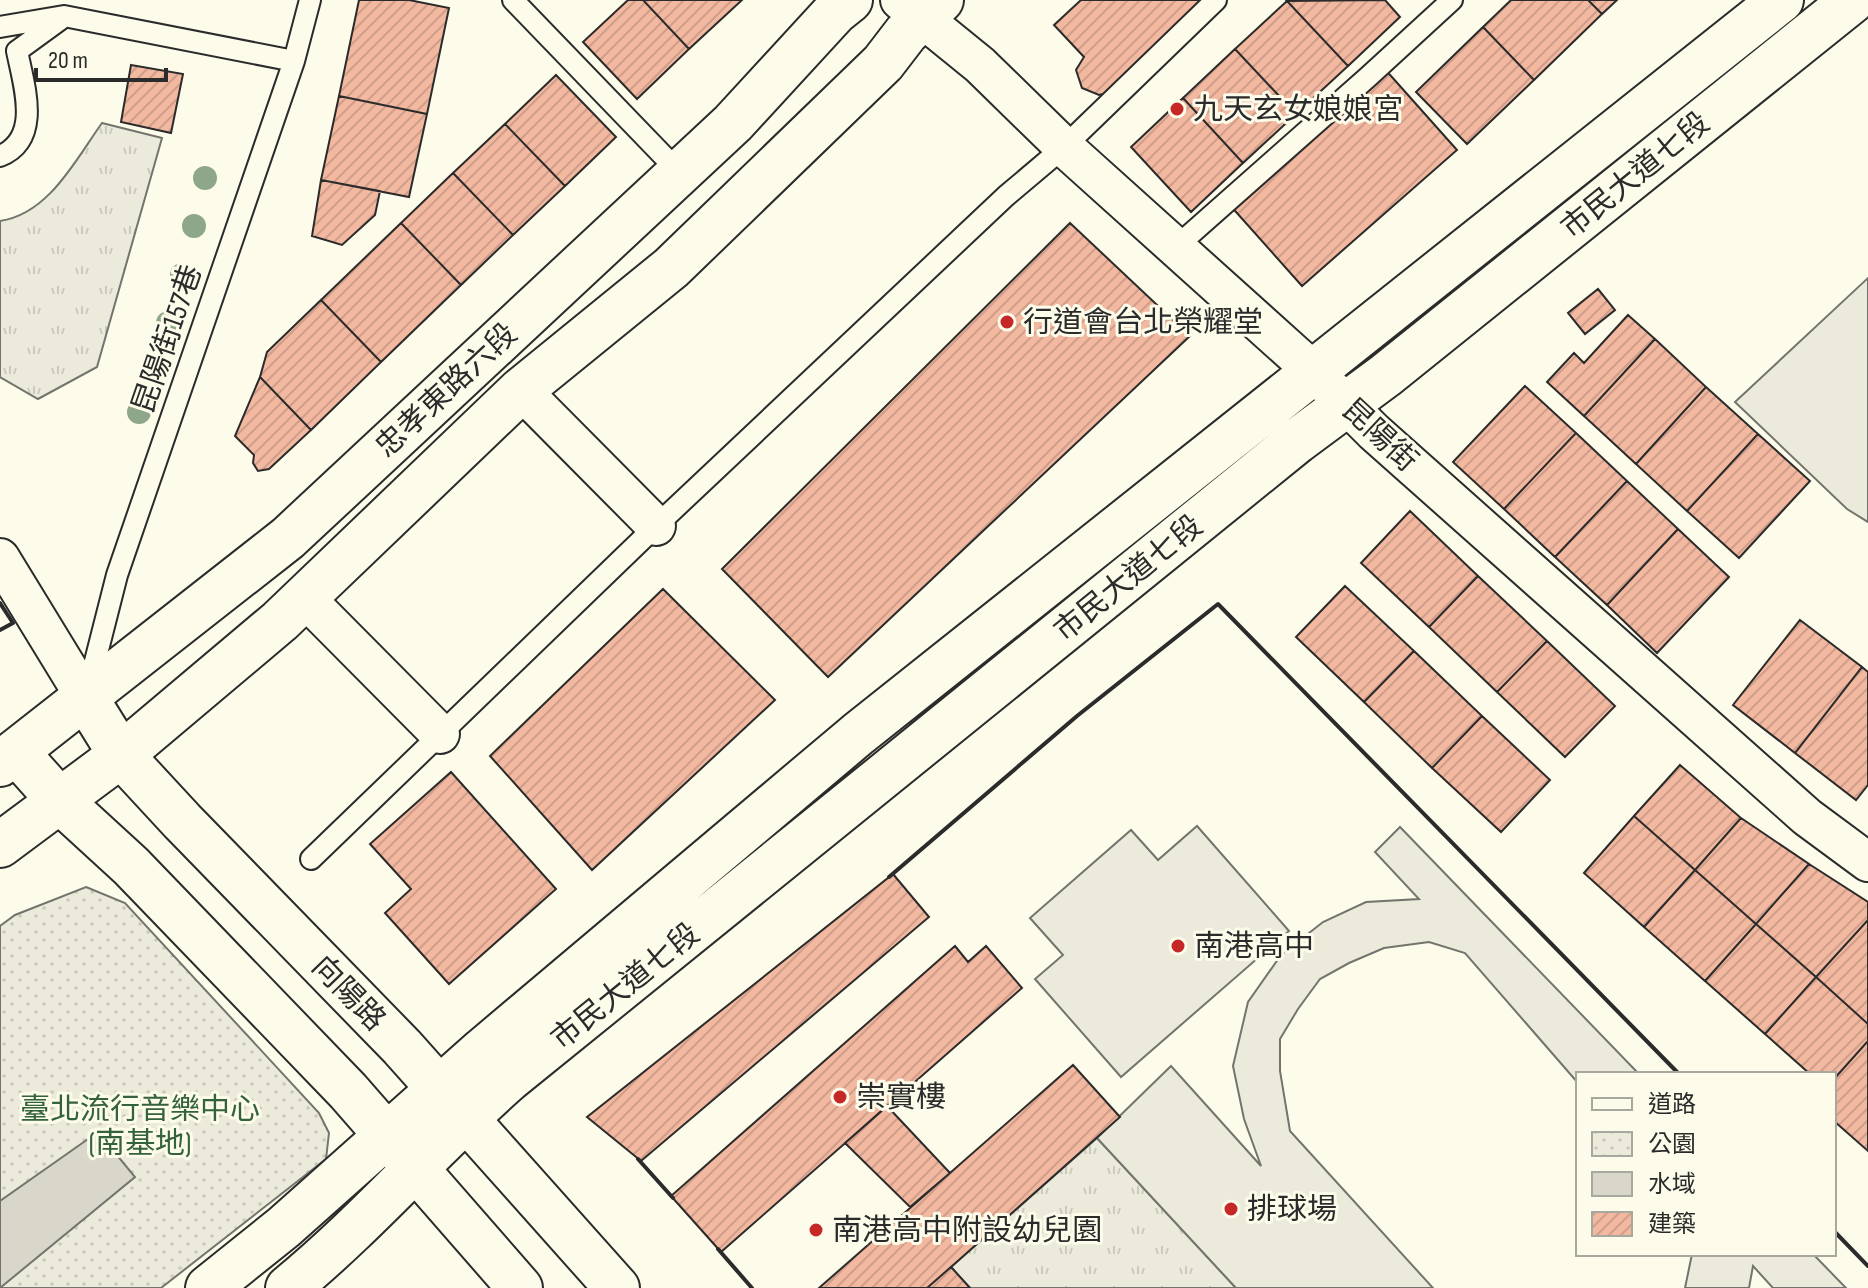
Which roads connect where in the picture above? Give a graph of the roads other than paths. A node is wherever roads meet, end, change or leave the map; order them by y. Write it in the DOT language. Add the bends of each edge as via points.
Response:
graph roads {
  1 [pos="310,0"];
  2 [pos="513,0"];
  3 [pos="850,0"];
  4 [pos="1216,0"];
  5 [pos="1452,0"];
  6 [pos="1781,0"];
  7 [pos="1853,0"];
  8 [pos="922,6"];
  9 [pos="64,16"];
  10 [pos="0,27"];
  11 [pos="294,61"];
  12 [pos="1064,147"];
  13 [pos="0,156"];
  14 [pos="679,172"];
  15 [pos="1177,246"];
  16 [pos="1313,371"];
  17 [pos="521,390"];
  18 [pos="1346,405"];
  19 [pos="656,526"];
  20 [pos="2,560"];
  21 [pos="305,598"];
  22 [pos="85,697"];
  23 [pos="440,734"];
  24 [pos="5,751"];
  25 [pos="121,755"];
  26 [pos="59,800"];
  27 [pos="0,845"];
  28 [pos="311,859"];
  29 [pos="1868,862"];
  30 [pos="452,1104"];
  31 [pos="400,1152"];
  32 [pos="208,1288"];
  33 [pos="288,1288"];
  34 [pos="520,1288"];
  35 [pos="617,1288"];
  1 -- 11 [label="lane, 昆陽街157巷"];
  2 -- 14 [label="lane"];
  3 -- 14 [label="street, 忠孝東路六段"];
  4 -- 12 [label="lane"];
  5 -- 15 [label="lane"];
  6 -- 16 [label="street, 市民大道七段"];
  7 -- 18 [label="street, 市民大道七段"];
  8 -- 12 [label="street, 昆陽街"];
  8 -- 17 [label="street, 忠孝東路六段" via="883,63 671,268"];
  9 -- 10 [label="lane"];
  9 -- 11 [label="lane"];
  9 -- 13 [label="lane" via="17,51 28,126 13,151"];
  11 -- 22 [label="lane, 昆陽街157巷" via="117,575"];
  12 -- 15 [label="street, 昆陽街"];
  12 -- 19 [label="lane"];
  14 -- 22 [label="street, 忠孝東路六段" via="288,538"];
  15 -- 16 [label="street, 昆陽街"];
  16 -- 18 [label="street, 昆陽街"];
  16 -- 30 [label="street, 市民大道七段" via="858,734"];
  17 -- 19 [label="street"];
  17 -- 21 [label="street, 忠孝東路六段"];
  18 -- 29 [label="street, 昆陽街" via="1807,817"];
  18 -- 30 [label="street, 市民大道七段"];
  19 -- 23 [label="lane"];
  20 -- 22 [label="street"];
  21 -- 23 [label="street"];
  21 -- 25 [label="street, 忠孝東路六段"];
  22 -- 24 [label="street, 忠孝東路六段"];
  22 -- 25 [label="street, 向陽路"];
  23 -- 28 [label="lane"];
  24 -- 26 [label="street"];
  25 -- 26 [label="street, 忠孝東路六段"];
  25 -- 30 [label="street, 向陽路"];
  26 -- 27 [label="street, 忠孝東路六段"];
  26 -- 31 [label="street" via="131,866"];
  30 -- 31 [label="street, 市民大道七段"];
  30 -- 35 [label="street, 向陽路"];
  31 -- 32 [label="street" via="284,1227"];
  31 -- 33 [label="street" via="316,1265"];
  31 -- 34 [label="street"];
}
